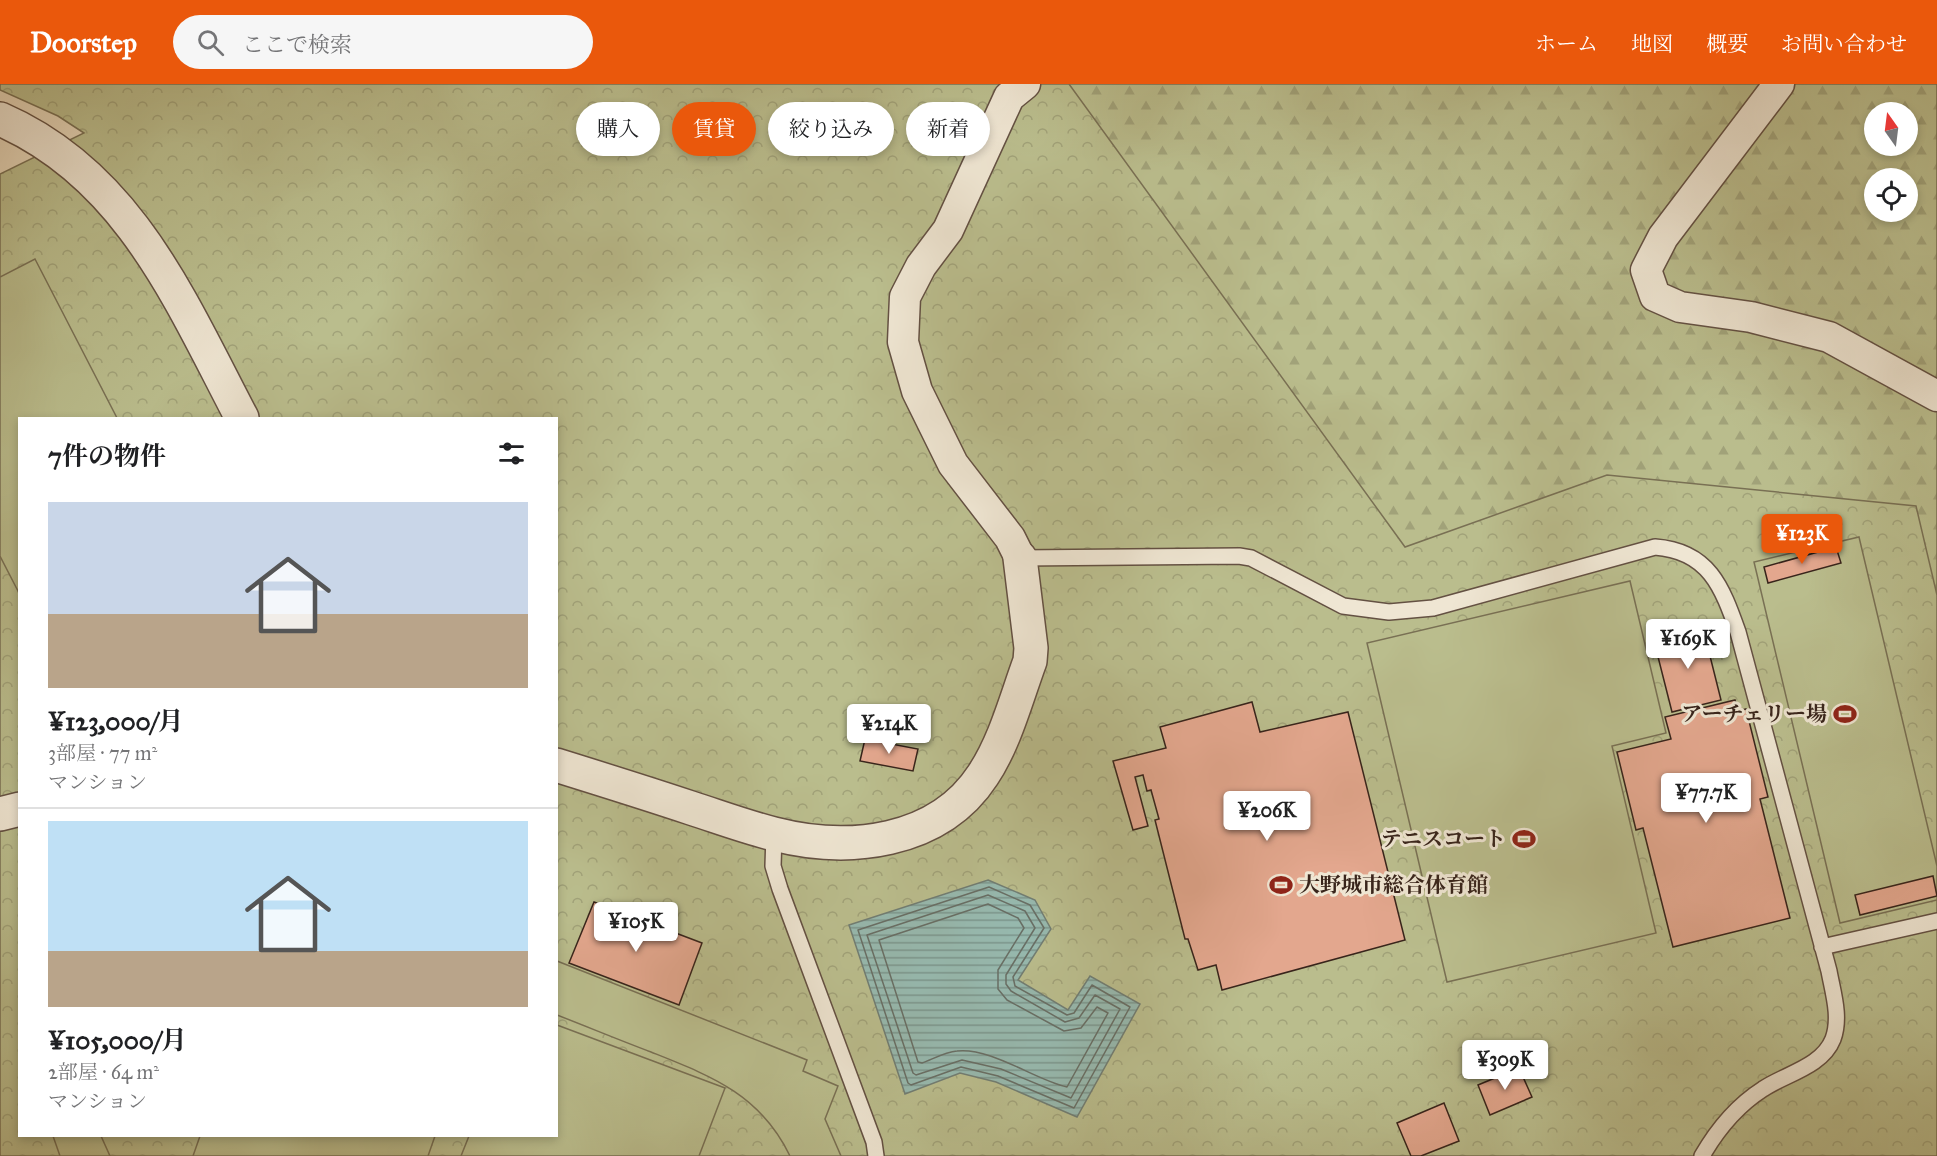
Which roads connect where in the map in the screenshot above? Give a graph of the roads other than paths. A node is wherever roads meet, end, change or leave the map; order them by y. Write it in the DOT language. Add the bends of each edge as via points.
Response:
graph roads {
  1 [pos="1025,84"];
  2 [pos="1779,84"];
  3 [pos="0,119"];
  4 [pos="1937,396"];
  5 [pos="241,417"];
  6 [pos="1020,558"];
  7 [pos="558,766"];
  8 [pos="18,810"];
  9 [pos="0,814"];
  10 [pos="774,834"];
  11 [pos="1937,921"];
  12 [pos="1822,947"];
  13 [pos="876,1156"];
  14 [pos="1702,1156"];
  1 -- 6 [label="street" via="1009,97 948,230 921,266 905,297 903,342 917,391 953,464 1010,538"];
  2 -- 4 [label="street" via="1663,237 1646,270 1655,296 1680,307 1751,317 1829,337"];
  3 -- 5 [label="street" via="56,152 98,185 139,232 171,282"];
  6 -- 10 [label="street" via="1030,661 1000,744 965,798 944,817 916,831 867,842 823,843"];
  6 -- 12 [label="lane" via="1239,556 1251,558 1343,606 1389,612 1433,608 1655,548 1674,549 1693,557 1708,570 1726,596 1738,632"];
  7 -- 10 [label="street"];
  8 -- 9 [label="street"];
  10 -- 13 [label="lane" via="773,866 780,889"];
  11 -- 12 [label="lane"];
  12 -- 14 [label="lane" via="1837,1012 1833,1040 1815,1061 1747,1101 1713,1136"];
}
